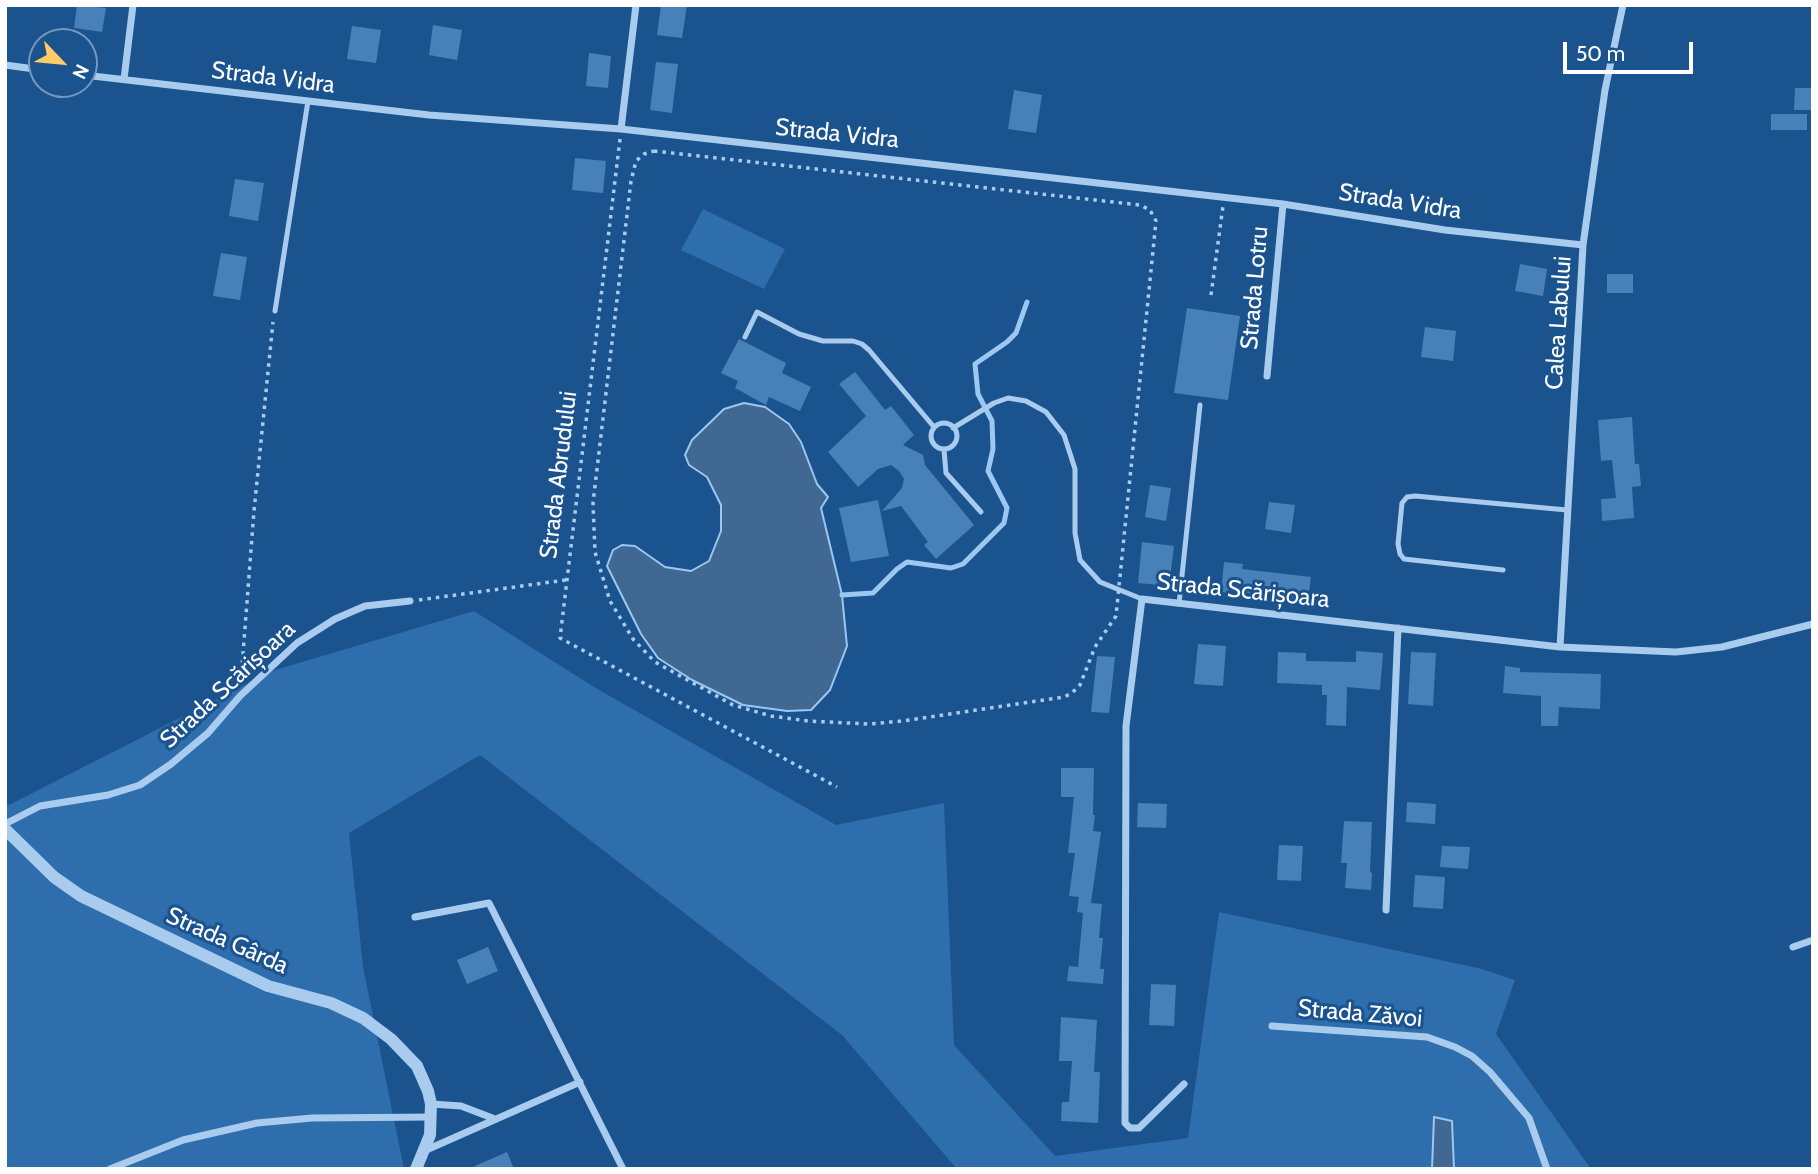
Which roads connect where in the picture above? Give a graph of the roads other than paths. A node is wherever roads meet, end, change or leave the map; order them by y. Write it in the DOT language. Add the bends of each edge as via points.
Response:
graph roads {
  1 [pos="133,5"];
  2 [pos="636,5"];
  3 [pos="1623,5"];
  4 [pos="5,65"];
  5 [pos="28,68"];
  6 [pos="98,76"];
  7 [pos="124,79"];
  8 [pos="308,101"];
  9 [pos="621,129"];
  10 [pos="1283,204"];
  11 [pos="1583,245"];
  12 [pos="275,311"];
  13 [pos="745,337"];
  14 [pos="1267,376"];
  15 [pos="1200,405"];
  16 [pos="934,427"];
  17 [pos="953,428"];
  18 [pos="944,450"];
  19 [pos="1567,510"];
  20 [pos="981,512"];
  21 [pos="1503,570"];
  22 [pos="1142,599"];
  23 [pos="410,601"];
  24 [pos="1179,604"];
  25 [pos="1813,624"];
  26 [pos="1398,628"];
  27 [pos="1560,646"];
  28 [pos="5,827"];
  29 [pos="1386,910"];
  30 [pos="415,917"];
  31 [pos="1813,940"];
  32 [pos="1793,947"];
  33 [pos="1272,1026"];
  34 [pos="580,1082"];
  35 [pos="1184,1084"];
  36 [pos="431,1110"];
  37 [pos="495,1119"];
  38 [pos="424,1151"];
  39 [pos="110,1169"];
  40 [pos="416,1169"];
  41 [pos="623,1169"];
  42 [pos="1547,1169"];
  1 -- 7 [label="street"];
  2 -- 9 [label="street"];
  3 -- 11 [label="street, Calea Labului" via="1605,90"];
  4 -- 5 [label="street"];
  6 -- 7 [label="street, Strada Vidra"];
  7 -- 8 [label="street, Strada Vidra"];
  8 -- 9 [label="street, Strada Vidra"];
  8 -- 12 [label="lane"];
  9 -- 10 [label="street, Strada Vidra"];
  10 -- 11 [label="street, Strada Vidra" via="1445,230"];
  10 -- 14 [label="street, Strada Lotru"];
  11 -- 19 [label="street, Calea Labului"];
  13 -- 16 [label="lane" via="757,312 799,334 862,344"];
  15 -- 24 [label="lane"];
  16 -- 17 [label="lane" via="943,423"];
  16 -- 18 [label="lane" via="931,439"];
  17 -- 18 [label="lane" via="956,443"];
  17 -- 22 [label="lane" via="1008,398 1027,401 1046,412 1065,435 1075,469 1075,533 1080,560 1100,582"];
  18 -- 20 [label="lane" via="946,473"];
  19 -- 21 [label="lane" via="1415,496 1402,503 1398,544 1404,559"];
  19 -- 27 [label="street, Calea Labului"];
  22 -- 24 [label="street, Strada Scărișoara"];
  22 -- 35 [label="street, Strada Scărișoara" via="1126,726 1125,1123 1139,1128"];
  23 -- 28 [label="street, Strada Scărișoara" via="365,606 335,618 297,643 208,733 140,785 40,806"];
  24 -- 26 [label="street, Strada Scărișoara"];
  25 -- 27 [label="street, Strada Scărișoara" via="1722,647 1676,652"];
  26 -- 27 [label="street, Strada Scărișoara"];
  26 -- 29 [label="street"];
  28 -- 36 [label="street, Strada Gârda" via="54,877 89,901 268,986 331,1003 363,1018 417,1066"];
  30 -- 34 [label="street" via="489,903"];
  31 -- 32 [label="street"];
  33 -- 42 [label="street, Strada Zăvoi" via="1427,1037 1455,1047 1490,1072 1528,1118"];
  34 -- 37 [label="street"];
  34 -- 41 [label="street"];
  36 -- 37 [label="street" via="461,1106"];
  36 -- 38 [label="street"];
  36 -- 39 [label="street" via="257,1124 183,1140"];
  37 -- 38 [label="street"];
  38 -- 40 [label="street"];
}
